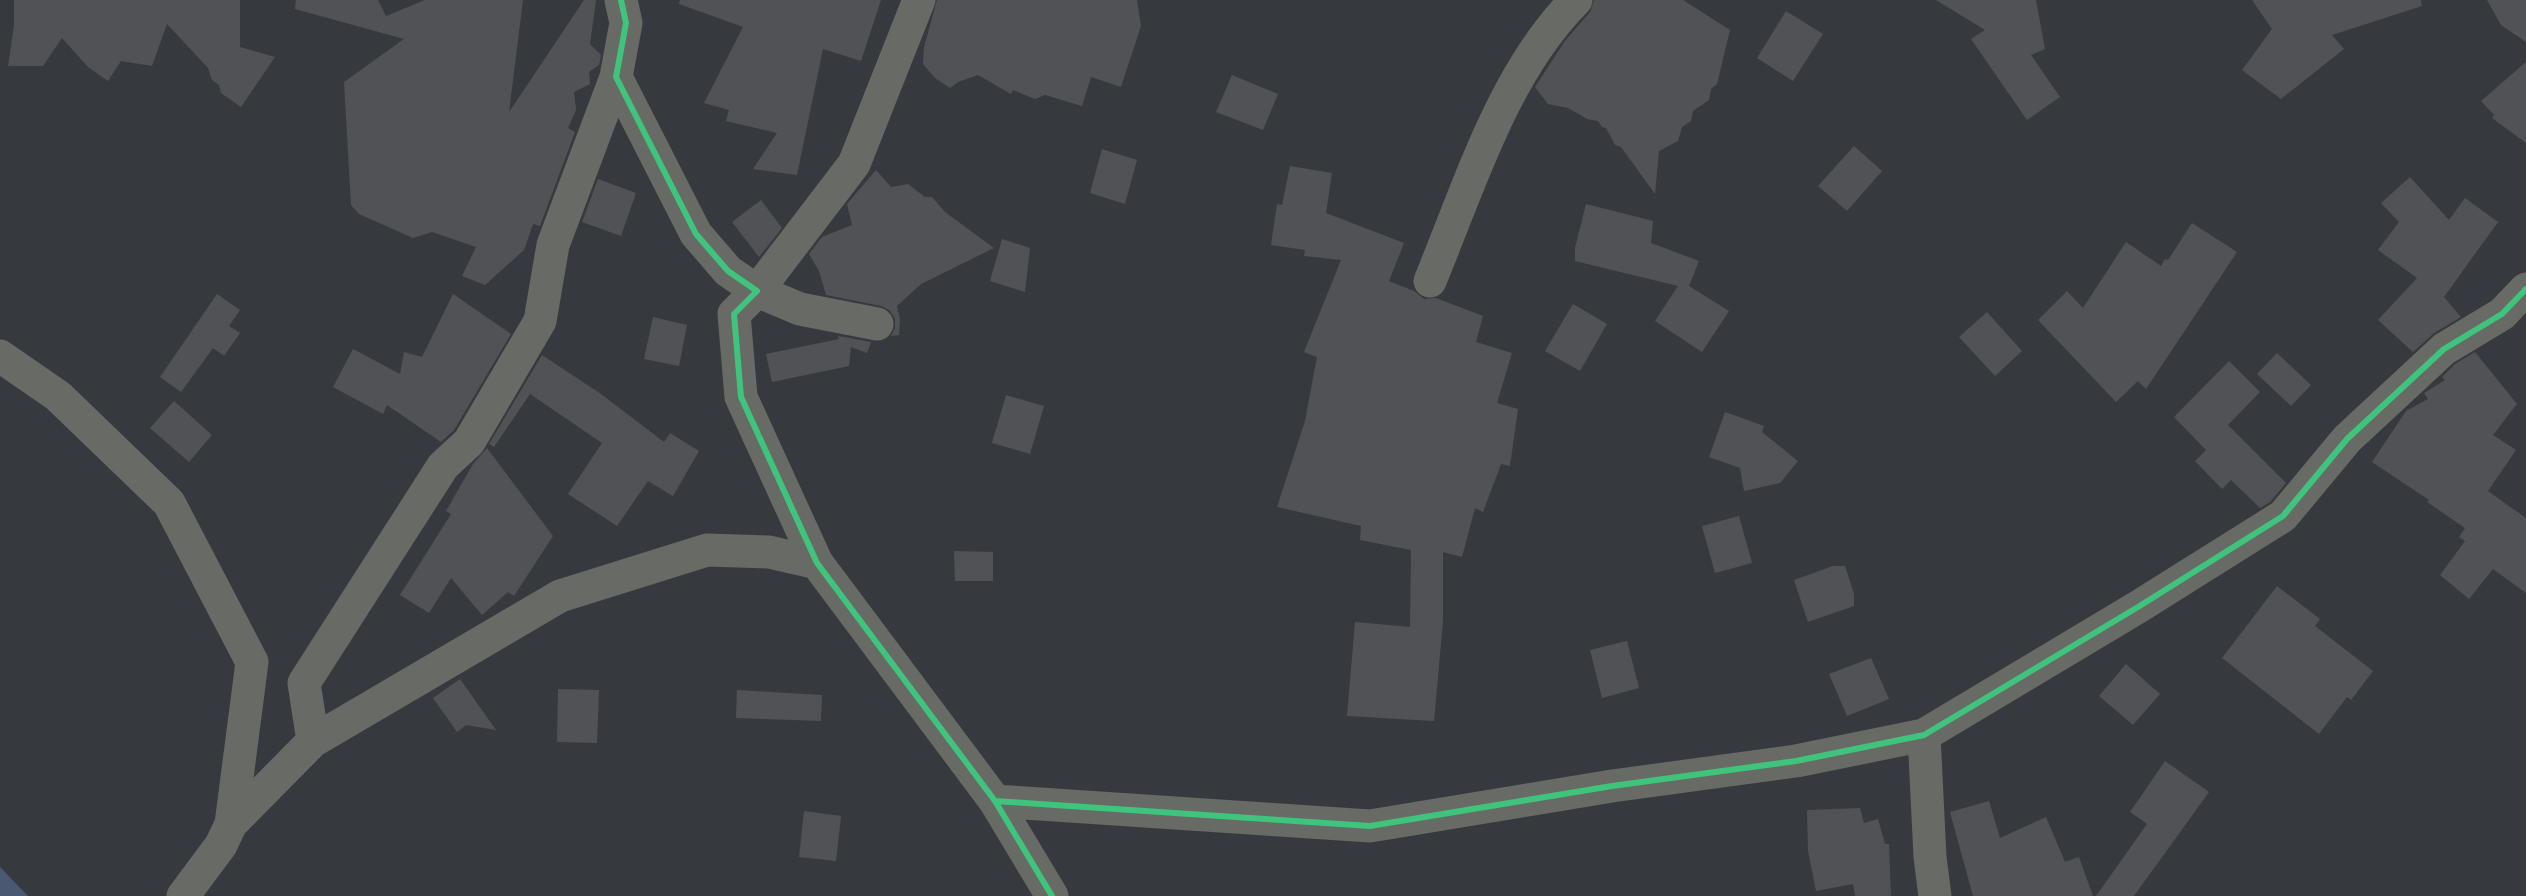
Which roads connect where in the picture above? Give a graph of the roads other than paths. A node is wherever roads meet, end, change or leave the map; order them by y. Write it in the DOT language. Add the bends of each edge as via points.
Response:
graph roads {
  1 [pos="621,0"];
  2 [pos="919,0"];
  3 [pos="1576,0"];
  4 [pos="616,77"];
  5 [pos="1430,281"];
  6 [pos="2526,290"];
  7 [pos="758,291"];
  8 [pos="877,324"];
  9 [pos="0,356"];
  10 [pos="817,563"];
  11 [pos="1924,735"];
  12 [pos="313,741"];
  13 [pos="995,801"];
  14 [pos="231,824"];
  15 [pos="183,896"];
  16 [pos="1052,896"];
  17 [pos="1935,896"];
  1 -- 4 [label="street" via="626,23"];
  2 -- 7 [label="street" via="854,164"];
  3 -- 5 [label="street" via="1555,21 1508,93"];
  4 -- 7 [label="street" via="696,234 728,271"];
  4 -- 12 [label="street" via="553,245 540,321 469,442 443,466 304,683"];
  6 -- 11 [label="street" via="2502,314 2444,349 2347,439 2283,516"];
  7 -- 8 [label="street" via="800,309"];
  7 -- 10 [label="street" via="734,314 741,397"];
  9 -- 14 [label="street" via="58,396 169,502 252,662"];
  10 -- 12 [label="street" via="769,552 707,550 560,596"];
  10 -- 13 [label="street"];
  11 -- 13 [label="street" via="1796,761 1612,786 1370,826"];
  11 -- 17 [label="street"];
  12 -- 14 [label="street"];
  13 -- 16 [label="street"];
  14 -- 15 [label="street" via="221,845"];
}
